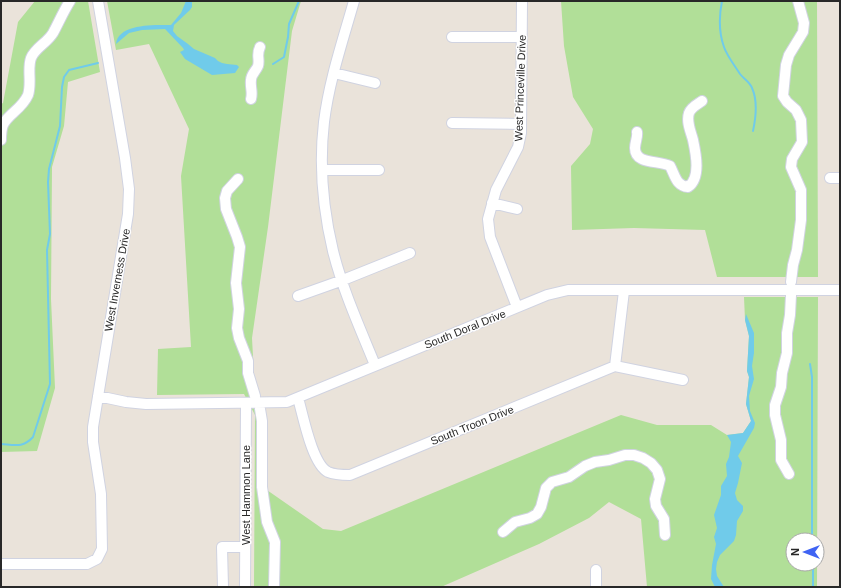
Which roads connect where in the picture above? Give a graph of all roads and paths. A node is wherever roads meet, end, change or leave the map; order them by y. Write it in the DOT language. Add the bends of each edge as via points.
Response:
graph roads {
  1 [pos="70,1"];
  2 [pos="98,1"];
  3 [pos="354,1"];
  4 [pos="522,1"];
  5 [pos="798,1"];
  6 [pos="452,37"];
  7 [pos="521,37"];
  8 [pos="260,47"];
  9 [pos="334,73"];
  10 [pos="375,83"];
  11 [pos="251,99"];
  12 [pos="702,100"];
  13 [pos="452,123"];
  14 [pos="521,124"];
  15 [pos="637,132"];
  16 [pos="1,140"];
  17 [pos="322,170"];
  18 [pos="379,170"];
  19 [pos="238,179"];
  20 [pos="492,203"];
  21 [pos="517,209"];
  22 [pos="410,252"];
  23 [pos="343,280"];
  24 [pos="791,282"];
  25 [pos="840,290"];
  26 [pos="624,291"];
  27 [pos="791,295"];
  28 [pos="298,296"];
  29 [pos="517,307"];
  30 [pos="375,365"];
  31 [pos="615,366"];
  32 [pos="684,380"];
  33 [pos="98,396"];
  34 [pos="255,396"];
  35 [pos="298,398"];
  36 [pos="246,403"];
  37 [pos="260,409"];
  38 [pos="789,474"];
  39 [pos="503,532"];
  40 [pos="665,535"];
  41 [pos="245,547"];
  42 [pos="1,564"];
  43 [pos="596,570"];
  44 [pos="223,587"];
  45 [pos="245,587"];
  46 [pos="274,587"];
  47 [pos="596,587"];
  1 -- 16 [label="street" via="62,12 53,34 35,51 31,60 28,95 22,106 2,126"];
  2 -- 33 [label="street, West Inverness Drive" via="129,189 128,214"];
  3 -- 9 [label="street"];
  4 -- 7 [label="street, West Princeville Drive"];
  5 -- 24 [label="street" via="804,23 803,32 789,55 783,96 801,120 802,135 802,142 792,159 791,167 801,190 798,250"];
  6 -- 7 [label="street"];
  7 -- 14 [label="street, West Princeville Drive"];
  8 -- 11 [label="street" via="257,52 258,66 250,82 253,94"];
  9 -- 10 [label="street"];
  9 -- 17 [label="street" via="324,121"];
  12 -- 15 [label="street" via="688,114 694,141 696,169 694,180 688,187 682,187 677,183 670,166 640,158 635,148"];
  13 -- 14 [label="street"];
  14 -- 20 [label="street, West Princeville Drive" via="518,147"];
  17 -- 18 [label="street"];
  17 -- 23 [label="street" via="326,218"];
  19 -- 34 [label="street" via="227,191 225,198 226,209 240,247 236,283 239,309 237,328"];
  20 -- 21 [label="street"];
  20 -- 29 [label="street, West Princeville Drive" via="488,219 490,237"];
  22 -- 23 [label="street"];
  23 -- 28 [label="street"];
  23 -- 30 [label="street"];
  25 -- 26 [label="street, South Doral Drive"];
  26 -- 29 [label="street, South Doral Drive" via="568,290"];
  26 -- 31 [label="street"];
  27 -- 38 [label="street" via="787,353 775,405 781,440 781,460"];
  29 -- 30 [label="street, South Doral Drive"];
  30 -- 35 [label="street, South Doral Drive"];
  31 -- 32 [label="street"];
  31 -- 35 [label="street, South Troon Drive" via="350,475 337,475 327,472 320,466"];
  33 -- 36 [label="street, South Doral Drive" via="146,404"];
  33 -- 42 [label="street, West Inverness Drive" via="92,427 101,494 102,550 97,559 87,564"];
  35 -- 36 [label="street, South Doral Drive" via="287,402"];
  36 -- 41 [label="street, West Hammon Lane"];
  37 -- 46 [label="street" via="262,487 267,522 275,542"];
  39 -- 40 [label="street" via="515,522 537,514 542,507 546,488 552,482 568,477 595,462 634,455 651,463 657,470 660,479 655,499 664,519"];
  41 -- 44 [label="street" via="222,547"];
  41 -- 45 [label="street, West Hammon Lane"];
  43 -- 47 [label="street"];
}
